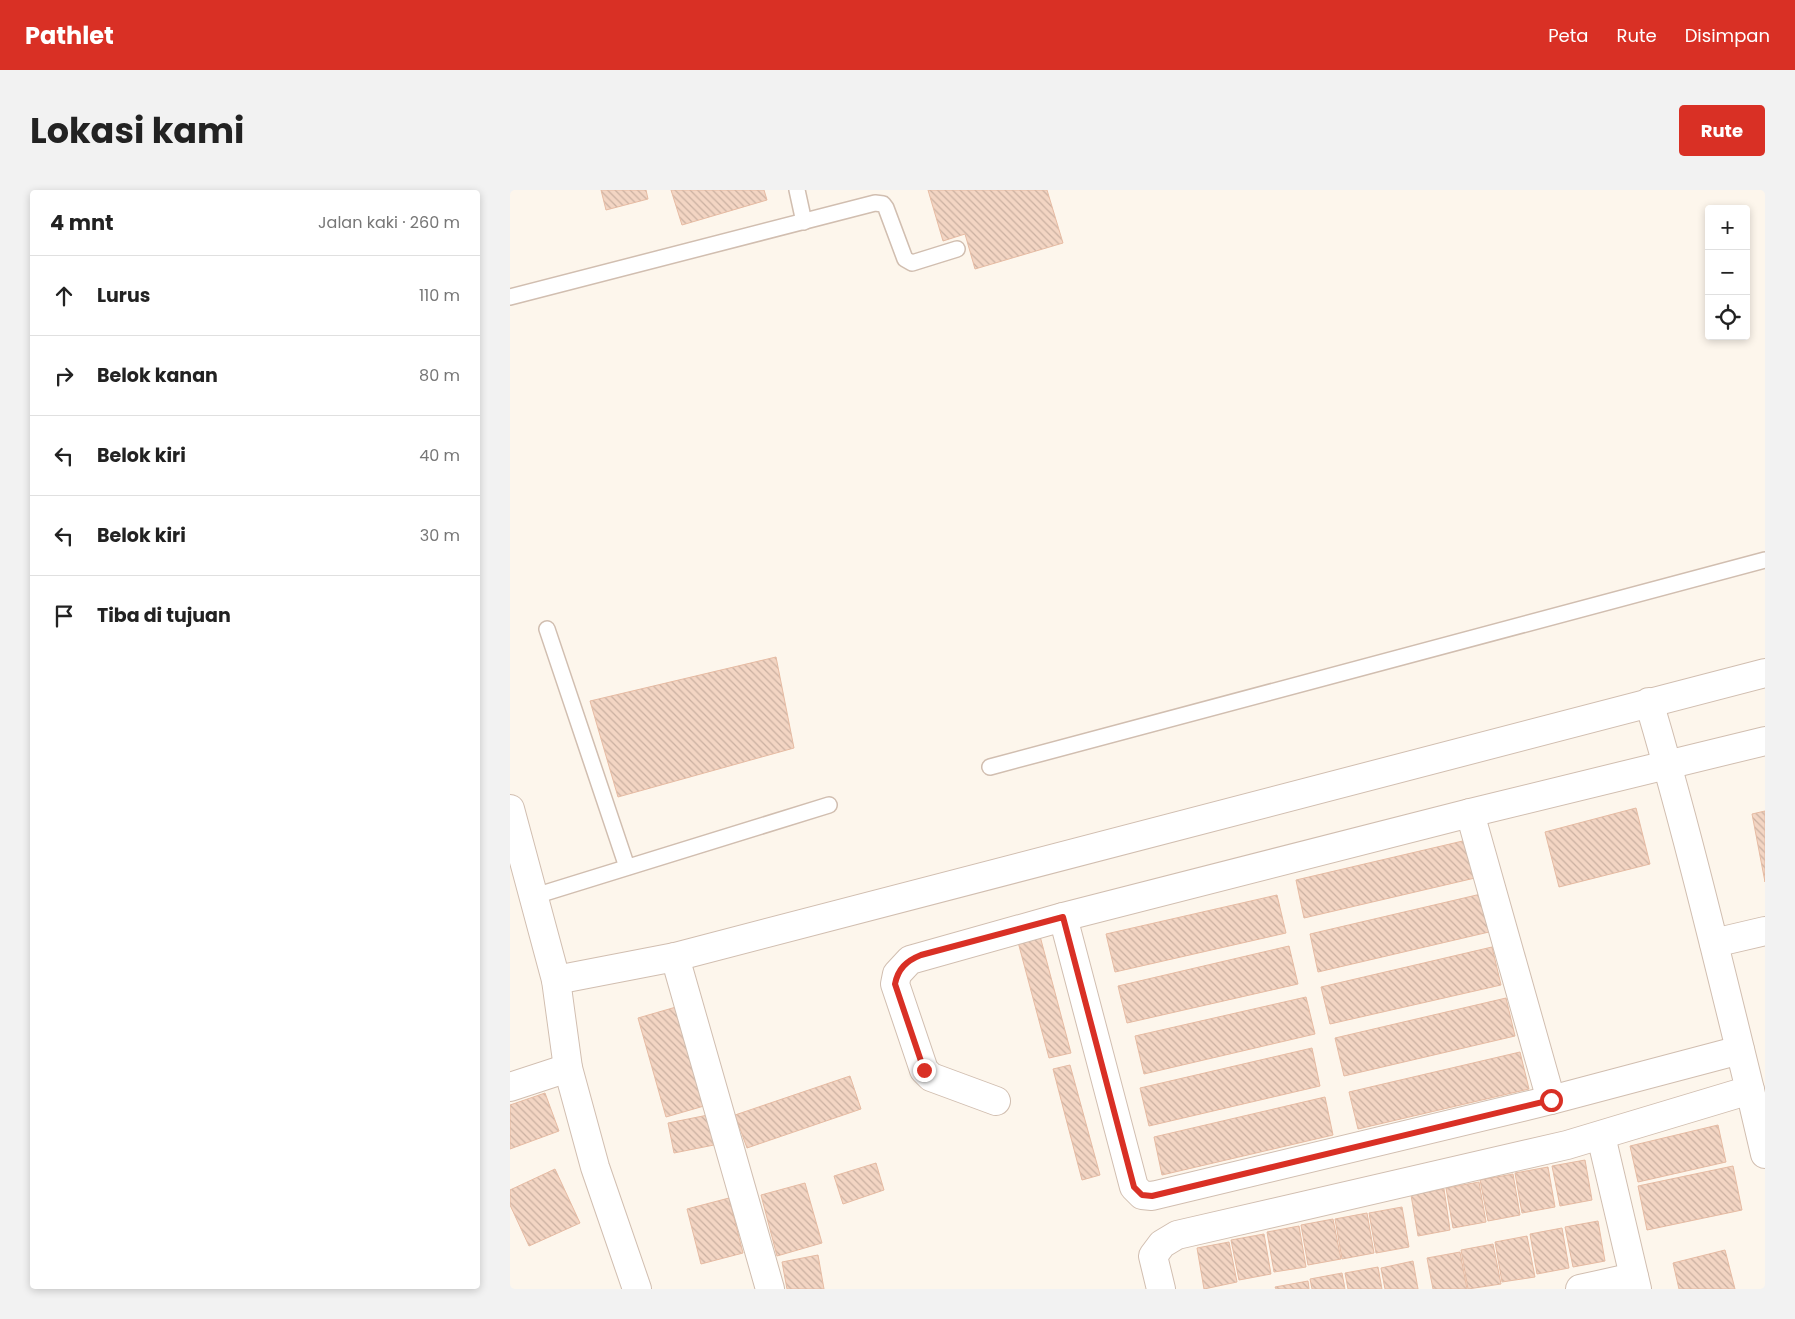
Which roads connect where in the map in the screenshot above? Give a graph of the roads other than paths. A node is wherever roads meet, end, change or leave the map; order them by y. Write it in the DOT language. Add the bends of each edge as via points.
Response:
graph roads {
  1 [pos="797,190"];
  2 [pos="804,222"];
  3 [pos="957,249"];
  4 [pos="510,297"];
  5 [pos="1765,560"];
  6 [pos="547,629"];
  7 [pos="1765,673"];
  8 [pos="1648,702"];
  9 [pos="1765,741"];
  10 [pos="1668,766"];
  11 [pos="990,767"];
  12 [pos="829,805"];
  13 [pos="510,809"];
  14 [pos="1470,813"];
  15 [pos="627,867"];
  16 [pos="535,896"];
  17 [pos="1063,917"];
  18 [pos="1765,931"];
  19 [pos="1714,943"];
  20 [pos="675,957"];
  21 [pos="556,980"];
  22 [pos="1740,1050"];
  23 [pos="568,1068"];
  24 [pos="510,1087"];
  25 [pos="1750,1090"];
  26 [pos="1551,1100"];
  27 [pos="996,1101"];
  28 [pos="1601,1136"];
  29 [pos="1765,1154"];
  30 [pos="1636,1283"];
  31 [pos="637,1289"];
  32 [pos="770,1289"];
  33 [pos="1161,1289"];
  34 [pos="1580,1289"];
  1 -- 2 [label="lane"];
  2 -- 3 [label="lane" via="879,203 884,204 889,212 908,262"];
  2 -- 4 [label="lane"];
  5 -- 11 [label="lane"];
  6 -- 15 [label="lane"];
  7 -- 8 [label="street"];
  8 -- 10 [label="street"];
  8 -- 20 [label="street"];
  9 -- 10 [label="street"];
  10 -- 14 [label="street"];
  10 -- 19 [label="street"];
  12 -- 15 [label="lane"];
  13 -- 16 [label="street"];
  14 -- 17 [label="street"];
  14 -- 26 [label="street"];
  15 -- 16 [label="lane"];
  16 -- 21 [label="street"];
  17 -- 26 [label="street" via="1134,1187 1142,1195 1152,1196"];
  17 -- 27 [label="street" via="921,955 910,960 897,974 895,984 924,1070 930,1077"];
  18 -- 19 [label="street"];
  19 -- 22 [label="street"];
  20 -- 21 [label="street"];
  20 -- 32 [label="street"];
  21 -- 23 [label="street"];
  22 -- 25 [label="street"];
  22 -- 26 [label="street"];
  23 -- 24 [label="street"];
  23 -- 31 [label="street" via="597,1174"];
  25 -- 28 [label="street"];
  25 -- 29 [label="street"];
  28 -- 30 [label="street"];
  28 -- 33 [label="street" via="1177,1235 1162,1244 1153,1256"];
  30 -- 34 [label="street"];
}
